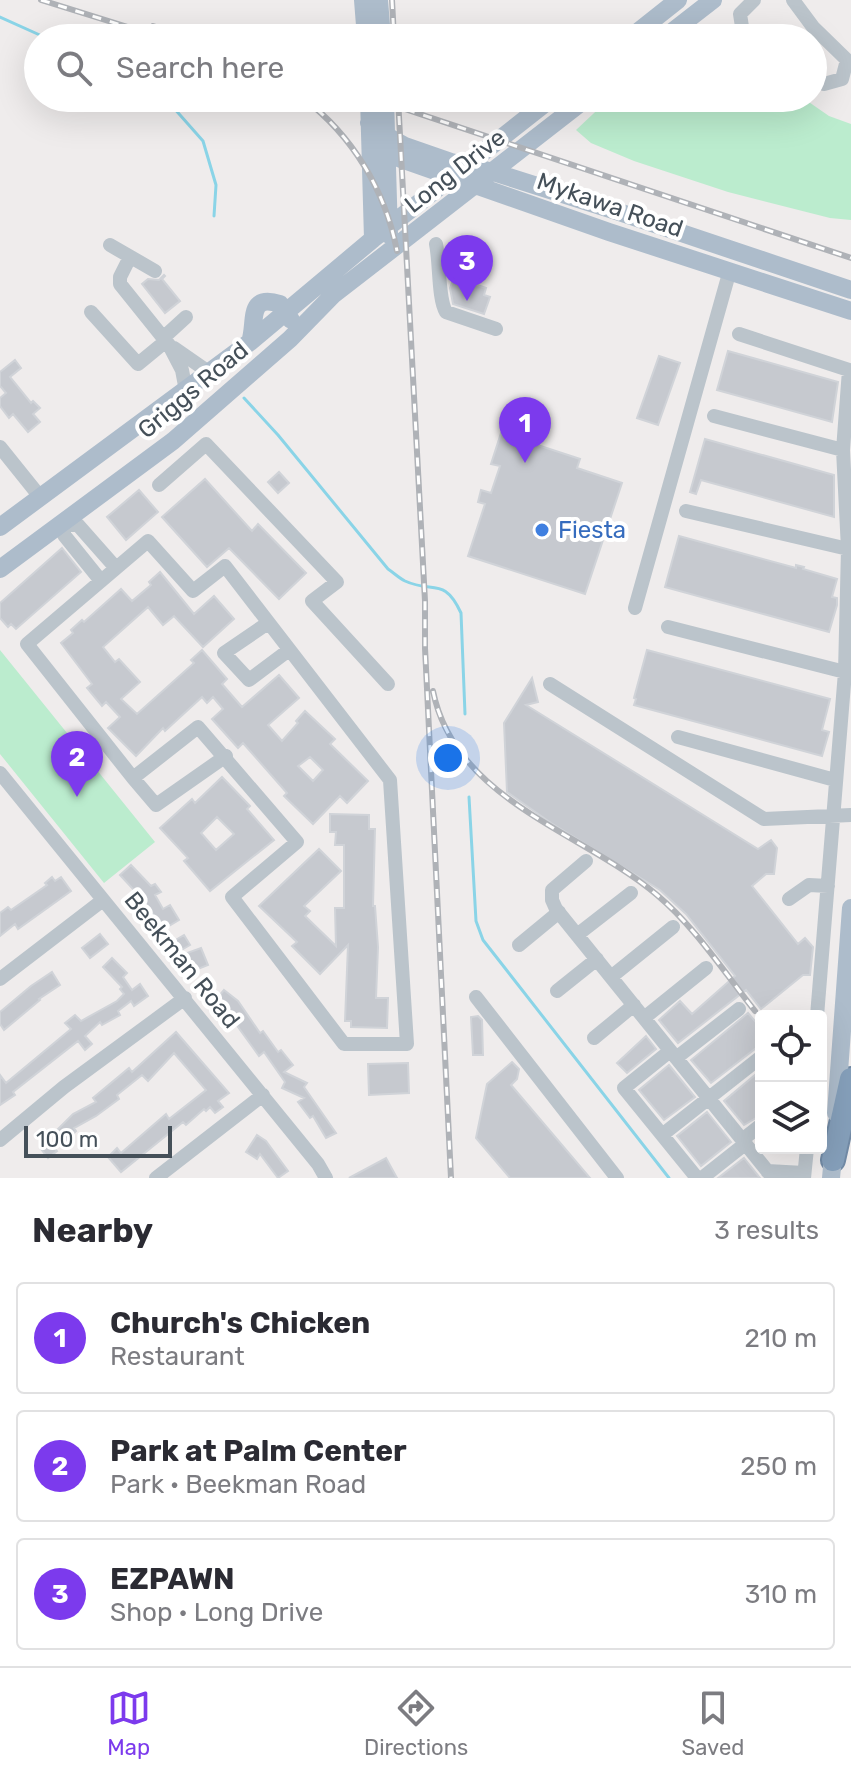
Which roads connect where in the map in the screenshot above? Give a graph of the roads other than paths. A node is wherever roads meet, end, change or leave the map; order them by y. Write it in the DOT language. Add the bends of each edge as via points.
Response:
graph roads {
  1 [pos="363,0"];
  2 [pos="379,0"];
  3 [pos="678,0"];
  4 [pos="713,0"];
  5 [pos="754,0"];
  6 [pos="793,0"];
  7 [pos="365,24"];
  8 [pos="381,24"];
  9 [pos="648,24"];
  10 [pos="682,24"];
  11 [pos="742,24"];
  12 [pos="811,24"];
  13 [pos="827,41"];
  14 [pos="827,83"];
  15 [pos="369,112"];
  16 [pos="386,112"];
  17 [pos="534,112"];
  18 [pos="569,112"];
  19 [pos="369,123"];
  20 [pos="388,145"];
  21 [pos="460,170"];
  22 [pos="493,172"];
  23 [pos="477,185"];
  24 [pos="616,211"];
  25 [pos="389,228"];
  26 [pos="670,228"];
  27 [pos="609,232"];
  28 [pos="373,239"];
  29 [pos="436,244"];
  30 [pos="110,245"];
  31 [pos="663,249"];
  32 [pos="390,250"];
  33 [pos="130,257"];
  34 [pos="730,270"];
  35 [pos="155,271"];
  36 [pos="851,290"];
  37 [pos="851,311"];
  38 [pos="91,312"];
  39 [pos="286,312"];
  40 [pos="186,317"];
  41 [pos="496,329"];
  42 [pos="739,334"];
  43 [pos="290,339"];
  44 [pos="166,341"];
  45 [pos="210,373"];
  46 [pos="186,391"];
  47 [pos="714,416"];
  48 [pos="173,441"];
  49 [pos="0,447"];
  50 [pos="843,450"];
  51 [pos="189,458"];
  52 [pos="159,485"];
  53 [pos="41,498"];
  54 [pos="686,511"];
  55 [pos="64,523"];
  56 [pos="0,527"];
  57 [pos="97,546"];
  58 [pos="848,549"];
  59 [pos="83,558"];
  60 [pos="116,568"];
  61 [pos="0,569"];
  62 [pos="101,581"];
  63 [pos="635,608"];
  64 [pos="268,623"];
  65 [pos="668,627"];
  66 [pos="289,650"];
  67 [pos="845,672"];
  68 [pos="388,684"];
  69 [pos="550,684"];
  70 [pos="678,737"];
  71 [pos="226,756"];
  72 [pos="0,773"];
  73 [pos="133,778"];
  74 [pos="835,780"];
  75 [pos="851,815"];
  76 [pos="833,816"];
  77 [pos="586,861"];
  78 [pos="828,886"];
  79 [pos="631,893"];
  80 [pos="789,899"];
  81 [pos="103,900"];
  82 [pos="851,908"];
  83 [pos="559,912"];
  84 [pos="826,912"];
  85 [pos="850,914"];
  86 [pos="673,927"];
  87 [pos="577,935"];
  88 [pos="519,945"];
  89 [pos="597,959"];
  90 [pos="706,968"];
  91 [pos="611,977"];
  92 [pos="0,979"];
  93 [pos="557,991"];
  94 [pos="476,997"];
  95 [pos="185,998"];
  96 [pos="634,1005"];
  97 [pos="739,1009"];
  98 [pos="819,1010"];
  99 [pos="827,1016"];
  100 [pos="842,1017"];
  101 [pos="644,1018"];
  102 [pos="594,1038"];
  103 [pos="673,1054"];
  104 [pos="755,1062"];
  105 [pos="851,1079"];
  106 [pos="263,1095"];
  107 [pos="709,1098"];
  108 [pos="755,1131"];
  109 [pos="662,1135"];
  110 [pos="0,1140"];
  111 [pos="744,1142"];
  112 [pos="806,1154"];
  113 [pos="832,1169"];
  114 [pos="770,1174"];
  115 [pos="804,1176"];
  116 [pos="156,1178"];
  117 [pos="326,1178"];
  118 [pos="617,1178"];
  119 [pos="700,1178"];
  1 -- 7 [label="main road"];
  2 -- 8 [label="main road"];
  3 -- 9 [label="main road"];
  4 -- 10 [label="main road"];
  5 -- 11 [label="street" via="740,14"];
  6 -- 12 [label="street"];
  13 -- 14 [label="street" via="847,60 842,79"];
  15 -- 19 [label="main road"];
  16 -- 20 [label="main road"];
  17 -- 21 [label="main road, Long Drive"];
  18 -- 22 [label="main road, Long Drive"];
  19 -- 20 [label="main road"];
  19 -- 28 [label="main road"];
  20 -- 21 [label="main road, Mykawa Road"];
  20 -- 25 [label="main road"];
  21 -- 22 [label="main road, Mykawa Road"];
  21 -- 23 [label="main road, Mykawa Road"];
  21 -- 25 [label="main road, Long Drive"];
  22 -- 23 [label="main road, Long Drive"];
  22 -- 24 [label="main road, Mykawa Road"];
  23 -- 27 [label="main road, Mykawa Road"];
  23 -- 32 [label="main road, Long Drive"];
  24 -- 26 [label="main road, Mykawa Road"];
  24 -- 27 [label="main road"];
  25 -- 28 [label="main road, Griggs Road"];
  25 -- 32 [label="main road"];
  26 -- 31 [label="main road"];
  26 -- 36 [label="main road, Mykawa Road"];
  27 -- 31 [label="main road, Mykawa Road"];
  28 -- 39 [label="main road, Griggs Road"];
  29 -- 41 [label="street" via="446,312"];
  30 -- 33 [label="street"];
  31 -- 34 [label="main road, Mykawa Road"];
  32 -- 43 [label="main road, Griggs Road" via="333,295"];
  33 -- 35 [label="street"];
  33 -- 44 [label="street" via="120,284"];
  34 -- 37 [label="main road, Mykawa Road"];
  34 -- 63 [label="street"];
  38 -- 44 [label="street" via="138,364"];
  39 -- 43 [label="main road"];
  39 -- 45 [label="main road, Griggs Road"];
  40 -- 44 [label="street"];
  42 -- 50 [label="street" via="849,370"];
  43 -- 48 [label="main road, Griggs Road"];
  44 -- 45 [label="street"];
  44 -- 46 [label="street" via="182,370"];
  45 -- 46 [label="main road, Griggs Road"];
  46 -- 53 [label="main road, Griggs Road"];
  47 -- 50 [label="street"];
  48 -- 51 [label="street"];
  48 -- 55 [label="main road, Griggs Road"];
  49 -- 53 [label="street"];
  50 -- 58 [label="street"];
  51 -- 52 [label="street"];
  51 -- 68 [label="street" via="206,444 337,582 312,601"];
  53 -- 56 [label="main road, Griggs Road"];
  54 -- 58 [label="street"];
  55 -- 57 [label="street" via="78,525"];
  55 -- 59 [label="street" via="64,535"];
  55 -- 61 [label="main road, Griggs Road"];
  57 -- 59 [label="street"];
  57 -- 60 [label="street"];
  58 -- 67 [label="street"];
  59 -- 62 [label="street"];
  60 -- 62 [label="street"];
  60 -- 64 [label="street" via="148,541 193,591 225,566"];
  62 -- 73 [label="street" via="27,644"];
  64 -- 66 [label="street"];
  64 -- 66 [label="street" via="224,653 249,680"];
  65 -- 67 [label="street"];
  66 -- 71 [label="street" via="390,780 407,1044 344,1044 232,897 297,842"];
  67 -- 74 [label="street"];
  69 -- 76 [label="street" via="764,819"];
  70 -- 74 [label="street"];
  71 -- 73 [label="street" via="156,805"];
  71 -- 73 [label="street" via="198,727"];
  72 -- 81 [label="street, Beekman Road"];
  74 -- 76 [label="street"];
  75 -- 76 [label="street"];
  76 -- 78 [label="street"];
  77 -- 83 [label="street" via="552,890"];
  78 -- 80 [label="street" via="809,885"];
  78 -- 84 [label="street"];
  79 -- 87 [label="street"];
  81 -- 92 [label="street"];
  81 -- 95 [label="street, Beekman Road"];
  82 -- 85 [label="main road"];
  83 -- 87 [label="street"];
  83 -- 88 [label="street"];
  84 -- 85 [label="street"];
  84 -- 98 [label="street"];
  85 -- 100 [label="main road"];
  86 -- 91 [label="street"];
  87 -- 89 [label="street"];
  89 -- 91 [label="street"];
  89 -- 93 [label="street"];
  90 -- 101 [label="street"];
  91 -- 96 [label="street"];
  94 -- 118 [label="street"];
  95 -- 106 [label="street, Beekman Road"];
  95 -- 110 [label="street"];
  96 -- 101 [label="street"];
  96 -- 102 [label="street"];
  97 -- 103 [label="street"];
  99 -- 100 [label="street"];
  100 -- 113 [label="main road"];
  101 -- 103 [label="street"];
  103 -- 107 [label="street"];
  103 -- 109 [label="street" via="624,1088"];
  104 -- 107 [label="street"];
  105 -- 113 [label="highway"];
  106 -- 116 [label="street"];
  106 -- 117 [label="street, Beekman Road"];
  107 -- 109 [label="street"];
  107 -- 111 [label="street"];
  108 -- 111 [label="street"];
  109 -- 119 [label="street"];
  111 -- 114 [label="street"];
  111 -- 119 [label="street"];
  112 -- 115 [label="street"];
  114 -- 115 [label="street"];
}
